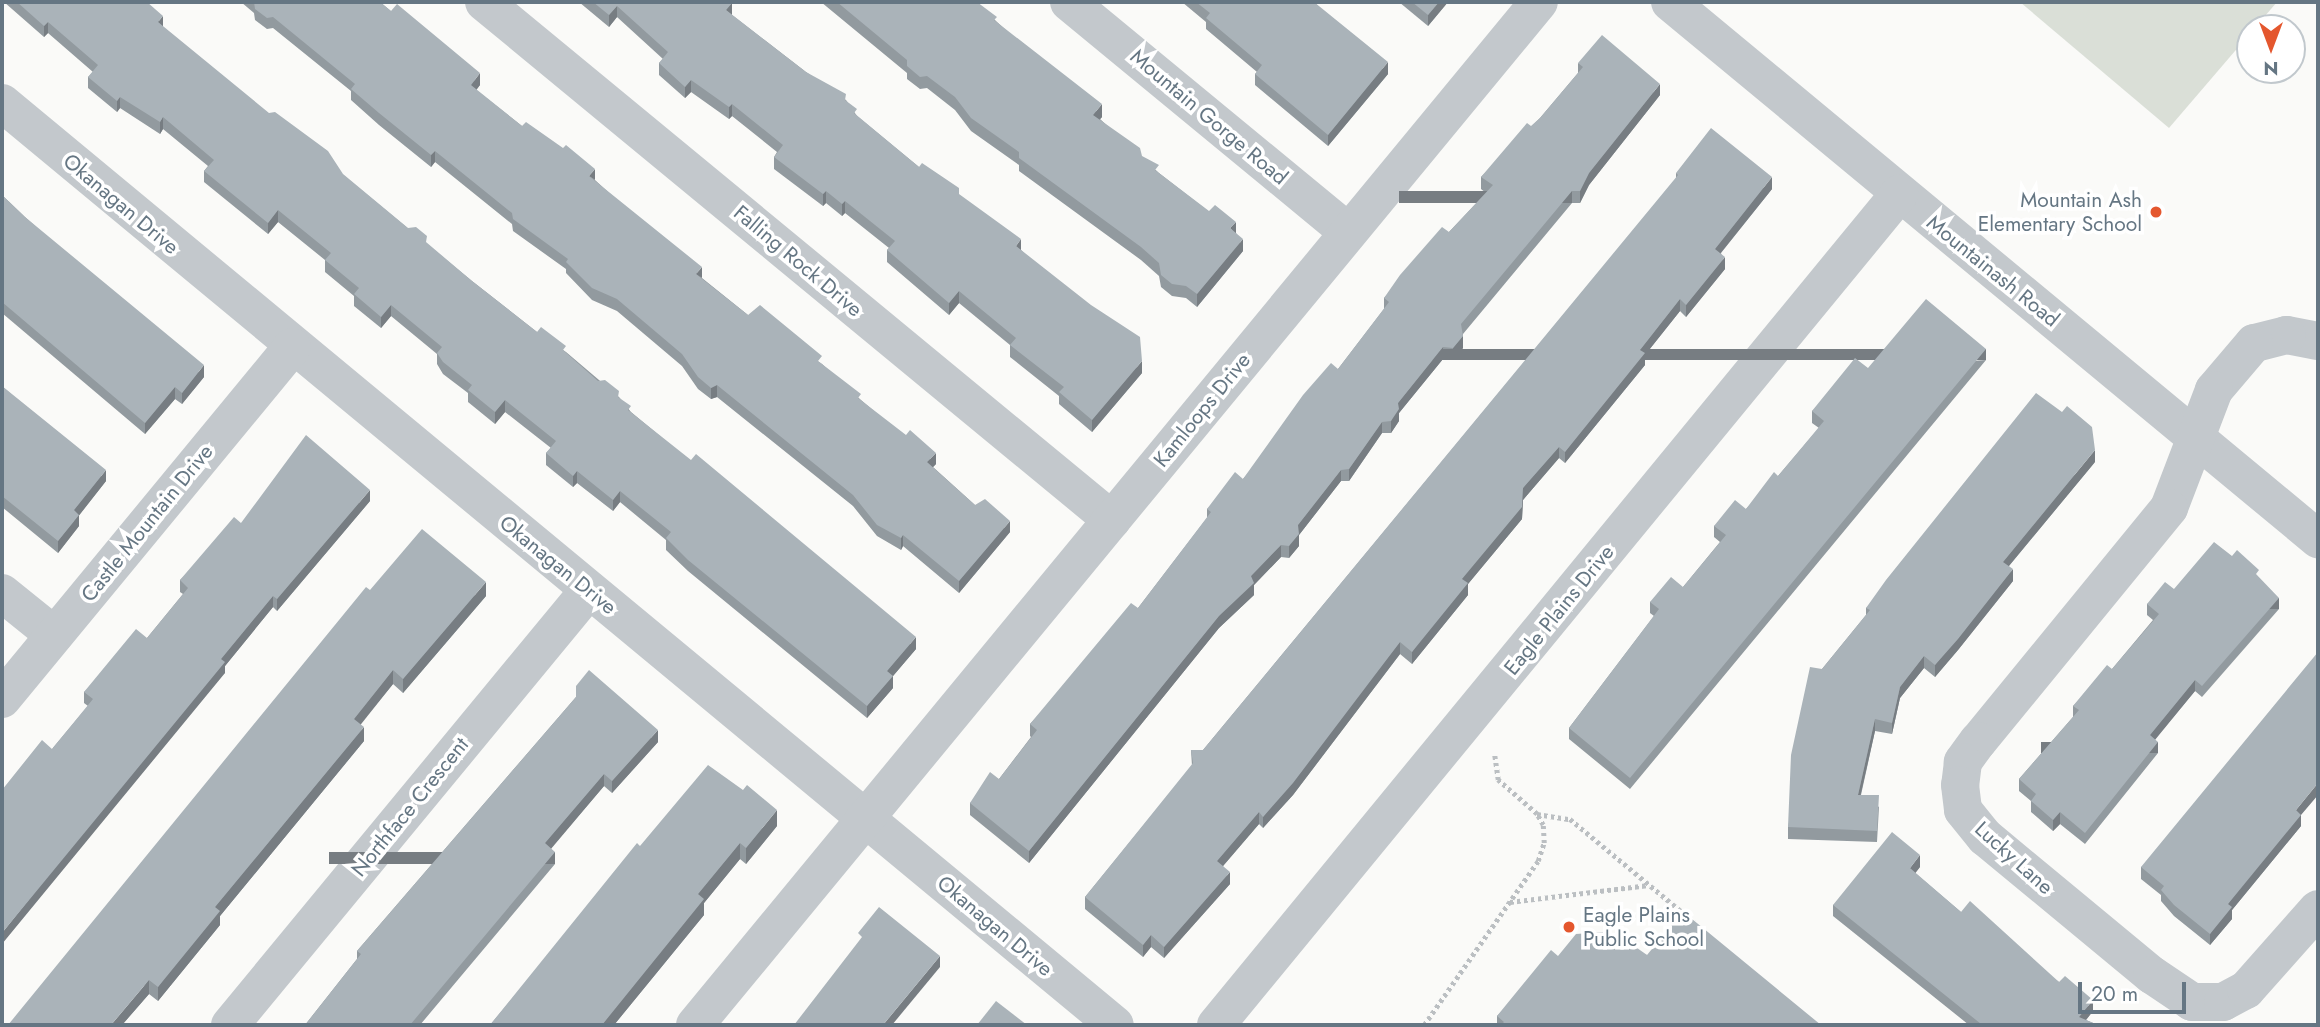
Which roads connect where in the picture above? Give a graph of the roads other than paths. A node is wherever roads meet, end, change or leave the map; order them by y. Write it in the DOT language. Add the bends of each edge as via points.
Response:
graph roads {
  1 [pos="484,2"];
  2 [pos="1069,2"];
  3 [pos="1539,2"];
  4 [pos="1670,2"];
  5 [pos="2,103"];
  6 [pos="1899,194"];
  7 [pos="1348,232"];
  8 [pos="2318,341"];
  9 [pos="292,347"];
  10 [pos="2196,438"];
  11 [pos="1112,520"];
  12 [pos="2318,539"];
  13 [pos="589,590"];
  14 [pos="2,593"];
  15 [pos="54,635"];
  16 [pos="2,699"];
  17 [pos="865,819"];
  18 [pos="2318,909"];
  19 [pos="230,1025"];
  20 [pos="695,1025"];
  21 [pos="1115,1025"];
  22 [pos="1216,1025"];
  1 -- 11 [label="street, Falling Rock Drive"];
  2 -- 7 [label="street, Mountain Gorge Road"];
  3 -- 7 [label="street, Kamloops Drive"];
  4 -- 6 [label="street, Mountainash Road"];
  5 -- 9 [label="street, Okanagan Drive"];
  6 -- 10 [label="street, Mountainash Road"];
  6 -- 22 [label="street, Eagle Plains Drive"];
  7 -- 11 [label="street, Kamloops Drive"];
  8 -- 10 [label="street, Lucky Lane" via="2287,335 2253,343 2214,390"];
  9 -- 13 [label="street, Okanagan Drive"];
  9 -- 15 [label="street, Castle Mountain Drive"];
  10 -- 12 [label="street, Mountainash Road"];
  10 -- 18 [label="street, Lucky Lane" via="2169,508 1963,762 1963,810 1985,837 2152,975 2192,1002 2223,1002 2246,990 2270,969"];
  11 -- 17 [label="street, Kamloops Drive"];
  13 -- 17 [label="street, Okanagan Drive"];
  13 -- 19 [label="street, Northface Crescent"];
  14 -- 15 [label="street"];
  15 -- 16 [label="street, Castle Mountain Drive"];
  17 -- 20 [label="street"];
  17 -- 21 [label="street, Okanagan Drive"];
}
